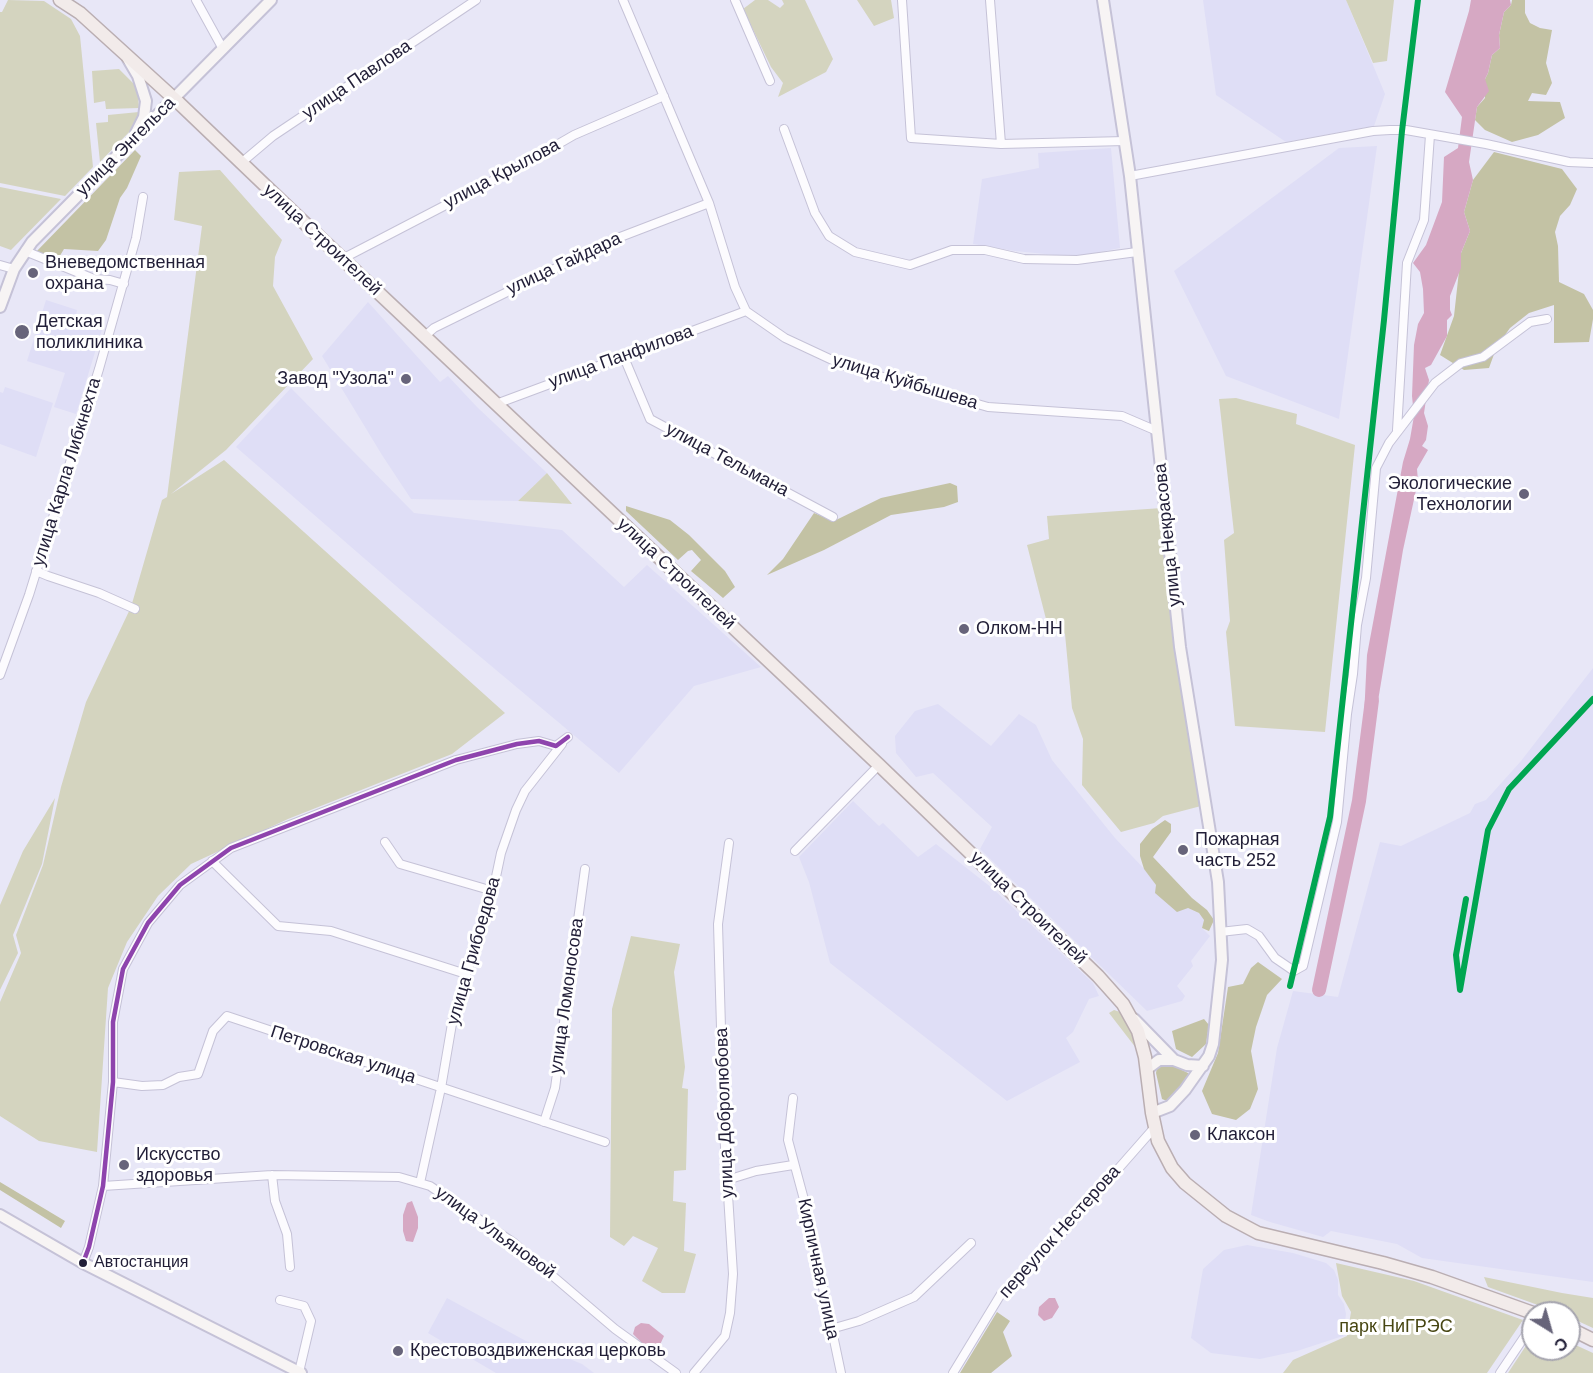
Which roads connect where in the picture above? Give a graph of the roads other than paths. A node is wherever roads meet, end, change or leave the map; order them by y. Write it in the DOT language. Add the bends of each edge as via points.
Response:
graph roads {
  1 [pos="60,0"];
  2 [pos="196,0"];
  3 [pos="271,0"];
  4 [pos="476,0"];
  5 [pos="623,0"];
  6 [pos="735,0"];
  7 [pos="902,0"];
  8 [pos="990,0"];
  9 [pos="1103,0"];
  10 [pos="223,49"];
  11 [pos="126,56"];
  12 [pos="770,81"];
  13 [pos="664,96"];
  14 [pos="174,99"];
  15 [pos="784,129"];
  16 [pos="1430,135"];
  17 [pos="132,141"];
  18 [pos="1125,141"];
  19 [pos="1002,144"];
  20 [pos="241,163"];
  21 [pos="1593,163"];
  22 [pos="1130,176"];
  23 [pos="143,197"];
  24 [pos="709,203"];
  25 [pos="25,251"];
  26 [pos="1137,252"];
  27 [pos="342,259"];
  28 [pos="0,266"];
  29 [pos="14,269"];
  30 [pos="124,284"];
  31 [pos="0,307"];
  32 [pos="746,311"];
  33 [pos="1547,319"];
  34 [pos="425,336"];
  35 [pos="623,356"];
  36 [pos="496,404"];
  37 [pos="1397,430"];
  38 [pos="1157,431"];
  39 [pos="833,517"];
  40 [pos="36,570"];
  41 [pos="135,609"];
  42 [pos="0,675"];
  43 [pos="879,765"];
  44 [pos="385,842"];
  45 [pos="729,843"];
  46 [pos="795,851"];
  47 [pos="212,861"];
  48 [pos="585,869"];
  49 [pos="493,891"];
  50 [pos="1220,932"];
  51 [pos="466,974"];
  52 [pos="1132,1017"];
  53 [pos="1174,1060"];
  54 [pos="1203,1066"];
  55 [pos="1147,1069"];
  56 [pos="113,1082"];
  57 [pos="441,1088"];
  58 [pos="794,1098"];
  59 [pos="1152,1113"];
  60 [pos="544,1122"];
  61 [pos="1155,1127"];
  62 [pos="605,1142"];
  63 [pos="793,1165"];
  64 [pos="272,1175"];
  65 [pos="727,1180"];
  66 [pos="420,1183"];
  67 [pos="103,1186"];
  68 [pos="0,1215"];
  69 [pos="971,1243"];
  70 [pos="83,1263"];
  71 [pos="290,1267"];
  72 [pos="280,1300"];
  73 [pos="1521,1309"];
  74 [pos="831,1329"];
  75 [pos="1521,1342"];
  76 [pos="300,1373"];
  77 [pos="676,1373"];
  78 [pos="694,1373"];
  79 [pos="841,1373"];
  80 [pos="953,1373"];
  81 [pos="1500,1373"];
  1 -- 11 [label="main road, улица Строителей" via="80,13"];
  2 -- 10 [label="street"];
  3 -- 10 [label="street, улица Энгельса"];
  4 -- 20 [label="street, улица Павлова" via="282,130"];
  5 -- 13 [label="street"];
  6 -- 12 [label="street"];
  7 -- 19 [label="street" via="911,138"];
  8 -- 19 [label="street"];
  9 -- 18 [label="street, улица Некрасова"];
  10 -- 14 [label="street, улица Энгельса"];
  11 -- 14 [label="main road, улица Строителей"];
  11 -- 17 [label="street" via="146,101 144,117"];
  13 -- 24 [label="street"];
  13 -- 27 [label="street, улица Крылова" via="574,135"];
  14 -- 17 [label="street, улица Энгельса"];
  14 -- 20 [label="main road, улица Строителей"];
  15 -- 26 [label="street" via="815,213 829,236 855,252 910,265 952,250 985,250 1024,259 1077,260"];
  16 -- 21 [label="street" via="1569,162"];
  16 -- 22 [label="street" via="1406,130 1373,131"];
  16 -- 37 [label="street" via="1424,220 1407,263"];
  17 -- 25 [label="street, улица Энгельса"];
  18 -- 19 [label="street"];
  18 -- 22 [label="street, улица Некрасова"];
  20 -- 27 [label="main road, улица Строителей"];
  22 -- 26 [label="street, улица Некрасова"];
  23 -- 30 [label="street, улица Карла Либкнехта"];
  24 -- 32 [label="street"];
  24 -- 34 [label="street, улица Гайдара" via="615,239 434,327"];
  25 -- 29 [label="street, улица Энгельса"];
  25 -- 30 [label="street" via="94,279"];
  26 -- 38 [label="street, улица Некрасова"];
  27 -- 34 [label="main road, улица Строителей"];
  28 -- 29 [label="street"];
  29 -- 31 [label="street, улица Энгельса"];
  30 -- 40 [label="street, улица Карла Либкнехта"];
  32 -- 35 [label="street, улица Панфилова"];
  32 -- 38 [label="street, улица Куйбышева" via="784,338 845,366 988,407 1122,416"];
  33 -- 37 [label="street" via="1530,322 1483,357 1461,363 1435,383"];
  34 -- 36 [label="main road, улица Строителей"];
  35 -- 36 [label="street, улица Панфилова"];
  35 -- 39 [label="street, улица Тельмана" via="650,419"];
  36 -- 43 [label="main road, улица Строителей"];
  37 -- 50 [label="street" via="1376,468 1337,822 1303,966 1294,971 1247,929"];
  38 -- 50 [label="street, улица Некрасова" via="1180,647 1218,882"];
  40 -- 41 [label="street"];
  40 -- 42 [label="street, улица Карла Либкнехта"];
  43 -- 46 [label="street"];
  43 -- 52 [label="main road, улица Строителей" via="1098,976"];
  44 -- 49 [label="street" via="400,864"];
  45 -- 65 [label="street, улица Добролюбова" via="717,924"];
  47 -- 49 [label="street, улица Грибоедова" via="231,848 456,760 538,741 556,746 568,737 525,791 501,853"];
  47 -- 51 [label="street" via="278,926 331,931"];
  47 -- 56 [label="street" via="180,885 148,923 123,969 113,1022"];
  48 -- 60 [label="street, улица Ломоносова" via="555,1088"];
  49 -- 51 [label="street, улица Грибоедова"];
  50 -- 54 [label="street, улица Некрасова" via="1222,960 1214,1044"];
  51 -- 57 [label="street, улица Грибоедова" via="454,1012"];
  52 -- 53 [label="street"];
  52 -- 55 [label="main road, улица Строителей"];
  53 -- 54 [label="street"];
  53 -- 55 [label="street" via="1159,1060"];
  54 -- 59 [label="street, улица Некрасова" via="1170,1106"];
  55 -- 59 [label="main road, улица Строителей"];
  56 -- 57 [label="street, Петровская улица" via="163,1085 198,1074 213,1031 227,1017"];
  56 -- 67 [label="street"];
  57 -- 60 [label="street, Петровская улица"];
  57 -- 66 [label="street, улица Грибоедова"];
  58 -- 63 [label="street, Кирпичная улица" via="788,1140"];
  59 -- 61 [label="main road, улица Строителей"];
  60 -- 62 [label="street, Петровская улица"];
  61 -- 73 [label="main road, улица Строителей" via="1163,1153 1185,1183 1243,1226 1432,1277"];
  61 -- 80 [label="street, переулок Нестерова" via="1054,1242 1000,1294"];
  63 -- 65 [label="street"];
  63 -- 74 [label="street, Кирпичная улица" via="806,1207"];
  64 -- 66 [label="street, улица Ульяновой" via="399,1177"];
  64 -- 67 [label="street, улица Ульяновой"];
  64 -- 71 [label="street" via="275,1201 287,1234"];
  65 -- 78 [label="street, улица Добролюбова" via="733,1274 730,1313 725,1336"];
  66 -- 77 [label="street, улица Ульяновой" via="514,1243 615,1329"];
  67 -- 70 [label="street"];
  68 -- 70 [label="street"];
  69 -- 74 [label="street" via="914,1297"];
  70 -- 76 [label="street"];
  72 -- 76 [label="street" via="304,1306 311,1321"];
  74 -- 79 [label="street, Кирпичная улица"];
  75 -- 81 [label="street"];
}
